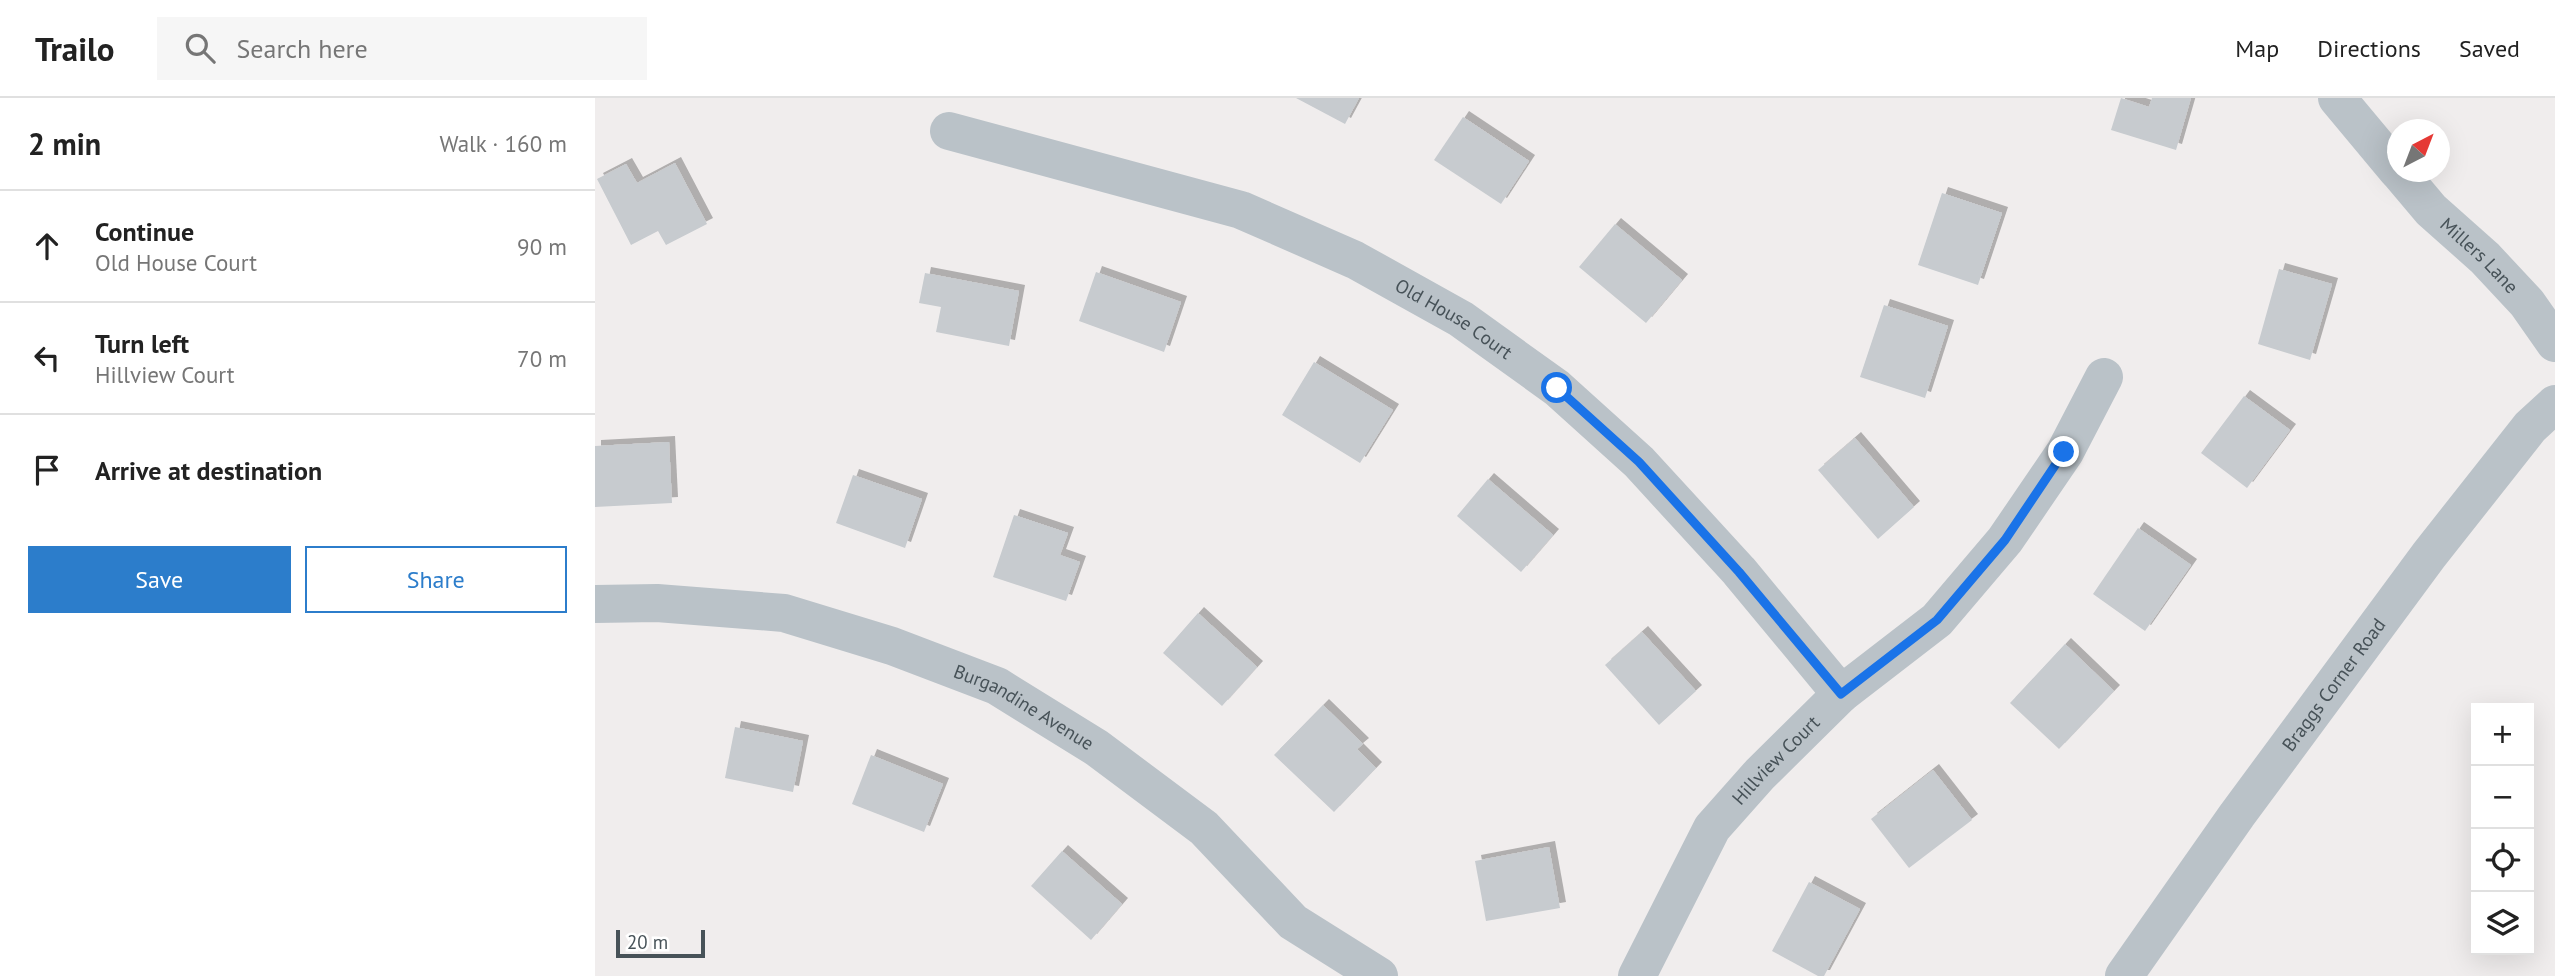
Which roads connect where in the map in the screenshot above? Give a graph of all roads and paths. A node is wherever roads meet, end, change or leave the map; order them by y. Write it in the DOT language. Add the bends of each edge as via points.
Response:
graph roads {
  1 [pos="2337,98"];
  2 [pos="949,131"];
  3 [pos="2387,158"];
  4 [pos="2407,182"];
  5 [pos="2555,342"];
  6 [pos="2104,377"];
  7 [pos="2555,404"];
  8 [pos="595,604"];
  9 [pos="1841,694"];
  10 [pos="1380,976"];
  11 [pos="1637,976"];
  12 [pos="2124,976"];
  1 -- 3 [label="street, Millers Lane"];
  2 -- 9 [label="street, Old House Court" via="1241,211 1355,260 1461,319 1557,388 1639,462"];
  4 -- 5 [label="street, Millers Lane" via="2528,303"];
  6 -- 9 [label="street, Hillview Court" via="2064,452 2005,540 1937,620"];
  7 -- 12 [label="street, Braggs Corner Road" via="2530,427 2429,555"];
  8 -- 10 [label="street, Burgandine Avenue" via="657,603 784,613 892,646 997,686 1097,748 1204,828 1293,922"];
  9 -- 11 [label="street, Hillview Court" via="1712,828"];
}
